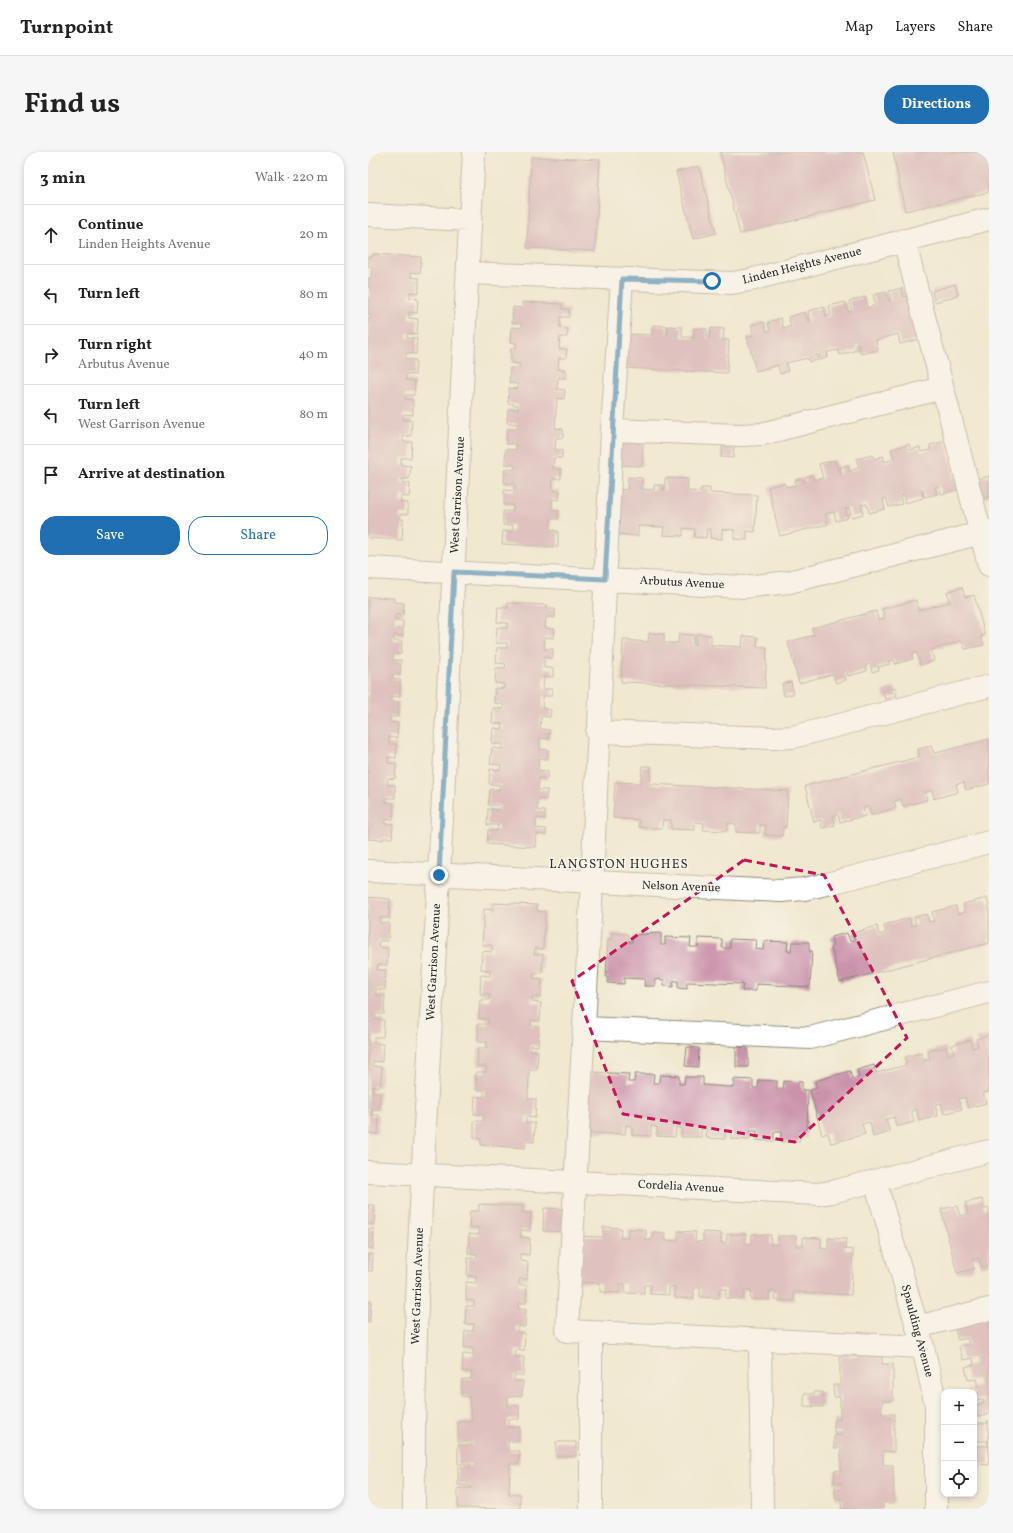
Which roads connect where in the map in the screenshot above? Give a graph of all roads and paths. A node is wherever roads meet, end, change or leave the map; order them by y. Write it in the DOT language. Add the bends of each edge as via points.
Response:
graph roads {
  1 [pos="474,152"];
  2 [pos="368,214"];
  3 [pos="989,219"];
  4 [pos="470,220"];
  5 [pos="904,240"];
  6 [pos="468,273"];
  7 [pos="622,279"];
  8 [pos="942,388"];
  9 [pos="612,430"];
  10 [pos="985,532"];
  11 [pos="989,565"];
  12 [pos="368,568"];
  13 [pos="454,572"];
  14 [pos="605,579"];
  15 [pos="989,686"];
  16 [pos="598,732"];
  17 [pos="989,842"];
  18 [pos="368,871"];
  19 [pos="439,875"];
  20 [pos="592,883"];
  21 [pos="989,992"];
  22 [pos="585,1028"];
  23 [pos="989,1151"];
  24 [pos="368,1172"];
  25 [pos="423,1174"];
  26 [pos="875,1181"];
  27 [pos="576,1182"];
  28 [pos="989,1309"];
  29 [pos="917,1327"];
  30 [pos="591,1333"];
  31 [pos="760,1340"];
  32 [pos="923,1347"];
  33 [pos="414,1509"];
  34 [pos="591,1509"];
  35 [pos="762,1509"];
  36 [pos="936,1509"];
  1 -- 4 [label="street, West Garrison Avenue"];
  2 -- 4 [label="street"];
  3 -- 5 [label="street, Linden Heights Avenue"];
  4 -- 6 [label="street, West Garrison Avenue"];
  5 -- 7 [label="street, Linden Heights Avenue" via="750,280 732,282"];
  5 -- 8 [label="street"];
  6 -- 7 [label="street, Linden Heights Avenue"];
  6 -- 13 [label="street, West Garrison Avenue"];
  7 -- 9 [label="street"];
  8 -- 9 [label="street" via="762,434"];
  8 -- 10 [label="street"];
  9 -- 14 [label="street"];
  10 -- 11 [label="street"];
  10 -- 14 [label="street, Arbutus Avenue" via="789,582 768,585 744,587"];
  12 -- 13 [label="street, Arbutus Avenue"];
  13 -- 14 [label="street, Arbutus Avenue"];
  13 -- 19 [label="street, West Garrison Avenue"];
  14 -- 16 [label="street"];
  15 -- 16 [label="street" via="792,737"];
  16 -- 20 [label="street"];
  17 -- 20 [label="street, Nelson Avenue" via="804,889 782,892"];
  18 -- 19 [label="street, Nelson Avenue"];
  19 -- 20 [label="street, Nelson Avenue"];
  19 -- 25 [label="street, West Garrison Avenue"];
  20 -- 22 [label="street"];
  21 -- 22 [label="street" via="810,1038"];
  22 -- 27 [label="street"];
  23 -- 26 [label="street, Cordelia Avenue"];
  24 -- 25 [label="street, Cordelia Avenue"];
  25 -- 27 [label="street, Cordelia Avenue"];
  25 -- 33 [label="street, West Garrison Avenue" via="414,1392"];
  26 -- 27 [label="street, Cordelia Avenue" via="818,1194"];
  26 -- 29 [label="street, Spaulding Avenue"];
  27 -- 30 [label="street" via="568,1331"];
  28 -- 29 [label="street"];
  29 -- 32 [label="street, Spaulding Avenue"];
  30 -- 31 [label="street"];
  30 -- 34 [label="street"];
  31 -- 32 [label="street"];
  31 -- 35 [label="street"];
  32 -- 36 [label="street, Spaulding Avenue" via="936,1405"];
}
